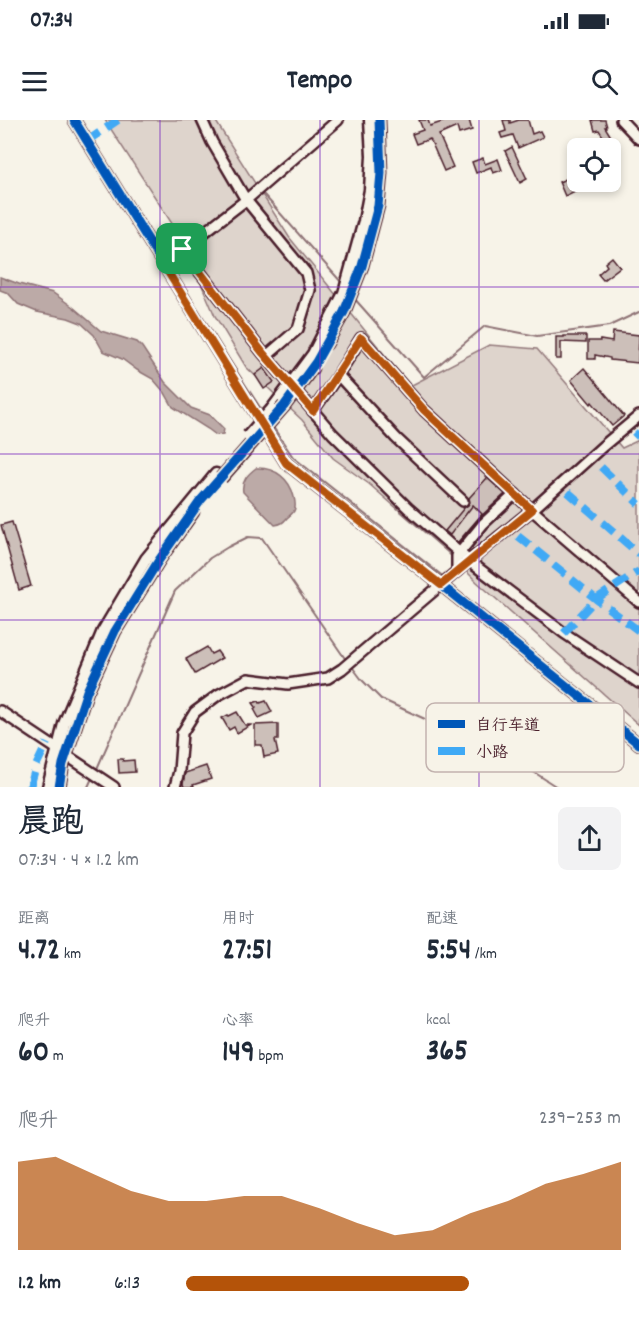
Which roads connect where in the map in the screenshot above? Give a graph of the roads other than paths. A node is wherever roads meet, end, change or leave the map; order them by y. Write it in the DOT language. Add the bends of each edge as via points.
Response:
graph roads {
  1 [pos="74,120"];
  2 [pos="202,120"];
  3 [pos="338,120"];
  4 [pos="370,120"];
  5 [pos="379,120"];
  6 [pos="621,120"];
  7 [pos="639,139"];
  8 [pos="246,200"];
  9 [pos="182,249"];
  10 [pos="163,264"];
  11 [pos="269,354"];
  12 [pos="338,375"];
  13 [pos="313,411"];
  14 [pos="639,416"];
  15 [pos="219,476"];
  16 [pos="515,494"];
  17 [pos="463,501"];
  18 [pos="532,510"];
  19 [pos="469,561"];
  20 [pos="457,571"];
  21 [pos="441,585"];
  22 [pos="639,602"];
  23 [pos="639,683"];
  24 [pos="588,703"];
  25 [pos="0,711"];
  26 [pos="624,732"];
  27 [pos="639,744"];
  28 [pos="61,753"];
  29 [pos="48,787"];
  30 [pos="59,787"];
  31 [pos="114,787"];
  32 [pos="175,787"];
  1 -- 10 [label="street"];
  2 -- 8 [label="street"];
  3 -- 8 [label="street"];
  4 -- 15 [label="main road, bridge" via="370,190 344,292 313,354"];
  5 -- 15 [label="main road, bridge" via="378,206 362,266 344,312 316,362 284,406"];
  6 -- 7 [label="street"];
  8 -- 9 [label="street"];
  8 -- 11 [label="street" via="306,273 310,290 298,329"];
  9 -- 10 [label="street"];
  9 -- 13 [label="street"];
  10 -- 21 [label="street" via="286,463"];
  12 -- 13 [label="street"];
  12 -- 16 [label="street" via="361,338 424,410"];
  12 -- 17 [label="street" via="396,438"];
  13 -- 19 [label="street" via="408,508"];
  14 -- 18 [label="street"];
  15 -- 28 [label="main road" via="146,559 103,631 64,724"];
  15 -- 30 [label="main road" via="159,560 115,631 87,691"];
  16 -- 18 [label="street"];
  16 -- 20 [label="street" via="457,556"];
  18 -- 19 [label="street"];
  18 -- 22 [label="street"];
  19 -- 20 [label="street"];
  19 -- 23 [label="street" via="564,633"];
  20 -- 21 [label="street"];
  21 -- 24 [label="street"];
  21 -- 32 [label="street" via="328,678 288,684 248,679 195,712 182,733"];
  25 -- 28 [label="street"];
  26 -- 27 [label="street"];
  28 -- 29 [label="main road"];
  28 -- 31 [label="street"];
}
